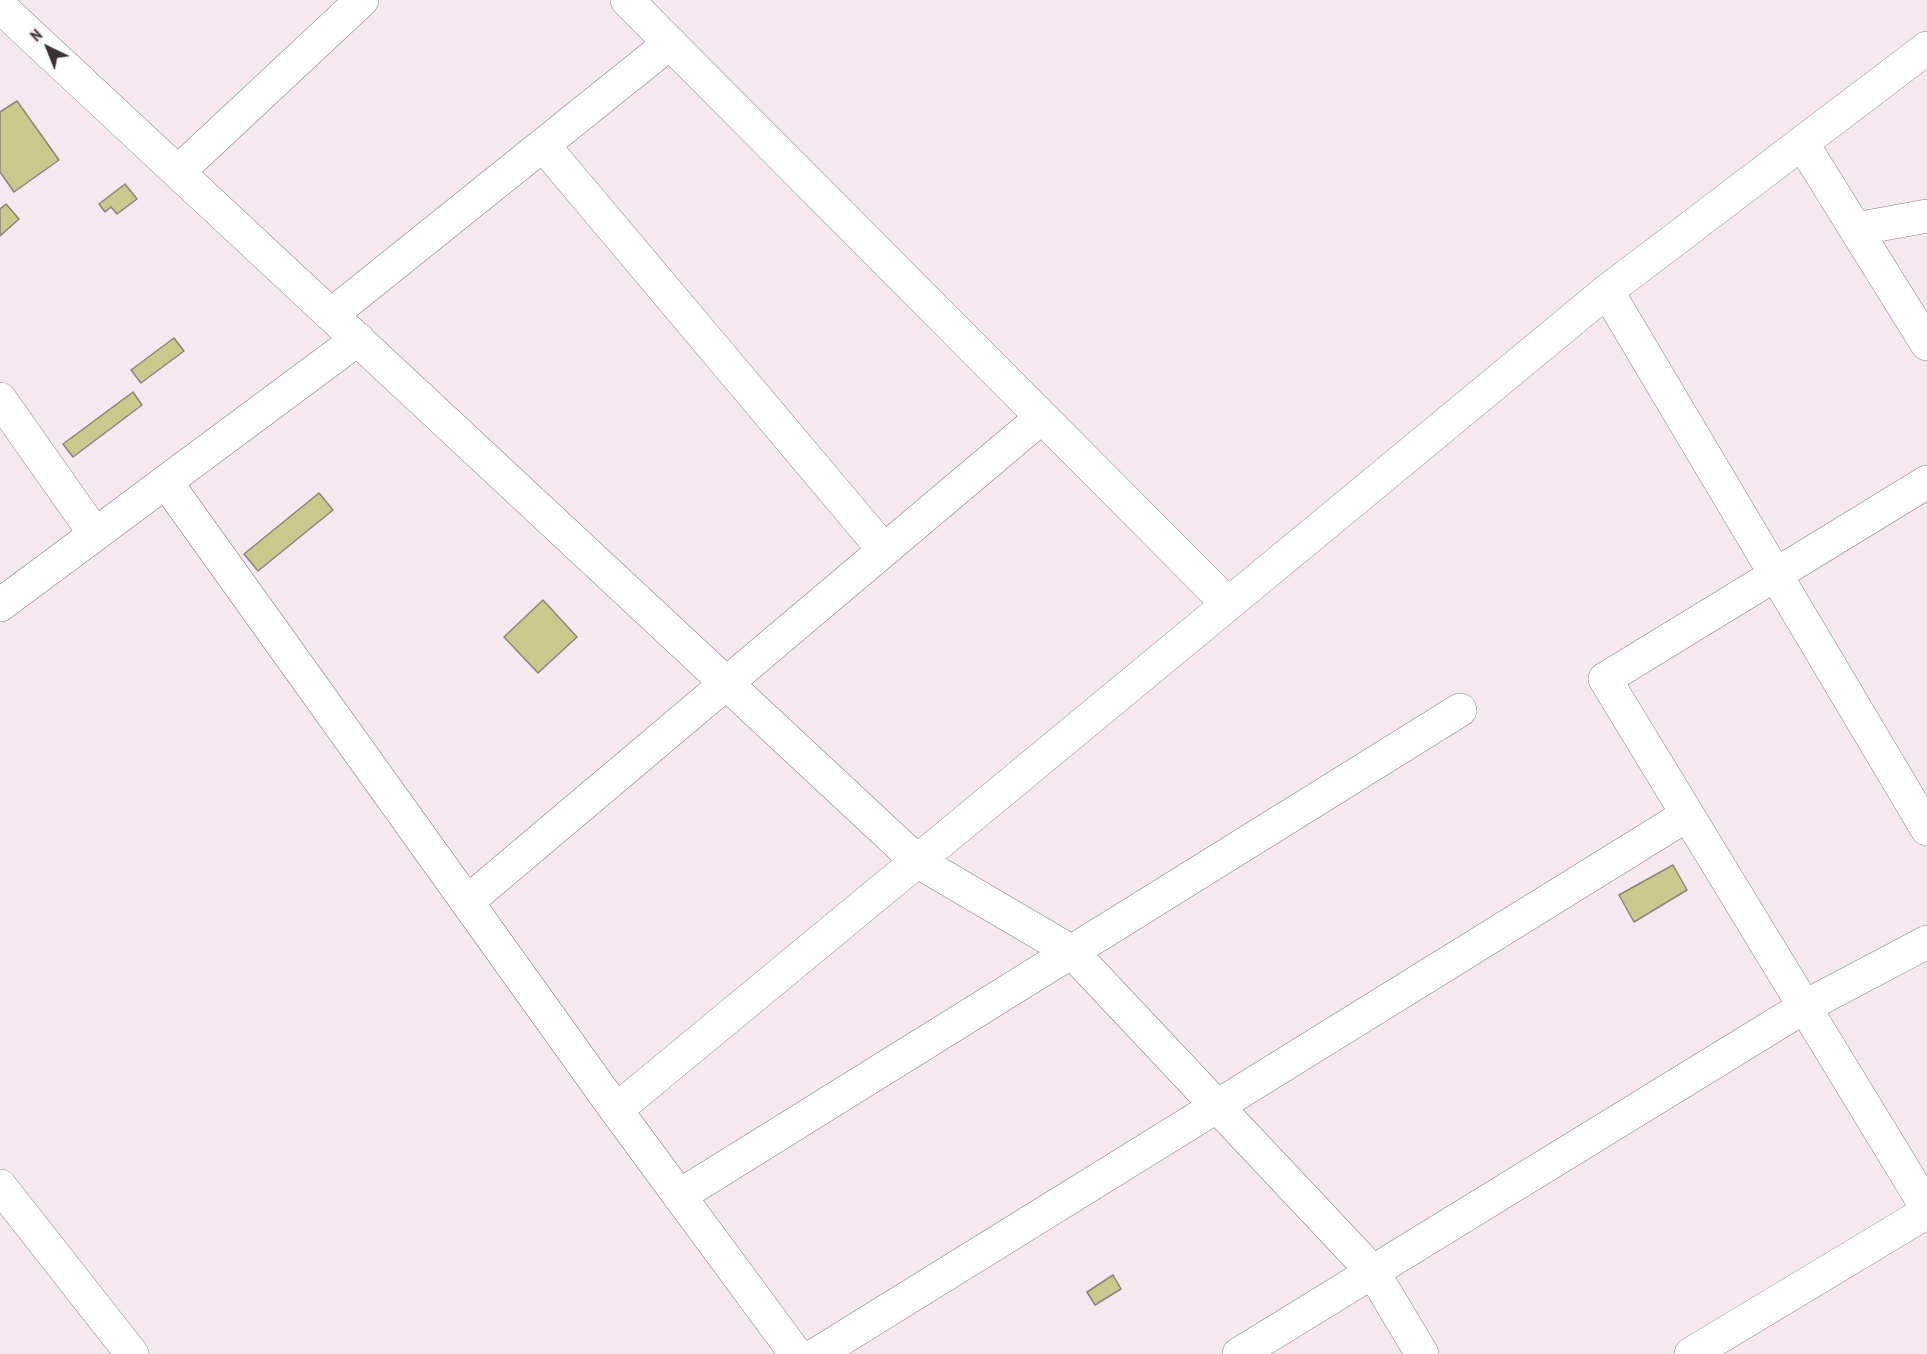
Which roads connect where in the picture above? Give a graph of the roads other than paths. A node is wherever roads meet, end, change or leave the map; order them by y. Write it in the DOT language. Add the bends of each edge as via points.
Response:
graph roads {
  1 [pos="362,0"];
  2 [pos="627,0"];
  3 [pos="7,9"];
  4 [pos="670,43"];
  5 [pos="1927,48"];
  6 [pos="1802,143"];
  7 [pos="543,145"];
  8 [pos="178,172"];
  9 [pos="1927,216"];
  10 [pos="1856,229"];
  11 [pos="1607,291"];
  12 [pos="331,315"];
  13 [pos="358,339"];
  14 [pos="1927,344"];
  15 [pos="0,399"];
  16 [pos="1042,417"];
  17 [pos="166,482"];
  18 [pos="1927,482"];
  19 [pos="95,534"];
  20 [pos="884,550"];
  21 [pos="1777,573"];
  22 [pos="1228,604"];
  23 [pos="0,605"];
  24 [pos="726,683"];
  25 [pos="1460,710"];
  26 [pos="1687,815"];
  27 [pos="1927,829"];
  28 [pos="917,861"];
  29 [pos="467,902"];
  30 [pos="1927,942"];
  31 [pos="1072,952"];
  32 [pos="1804,1007"];
  33 [pos="1217,1106"];
  34 [pos="616,1110"];
  35 [pos="0,1186"];
  36 [pos="680,1196"];
  37 [pos="1927,1210"];
  38 [pos="1372,1272"];
  39 [pos="1724,1346"];
  40 [pos="132,1354"];
  41 [pos="796,1354"];
  42 [pos="818,1354"];
  43 [pos="1239,1354"];
  44 [pos="1422,1354"];
  45 [pos="1691,1354"];
  1 -- 8 [label="street"];
  2 -- 4 [label="street"];
  3 -- 8 [label="street"];
  4 -- 7 [label="street"];
  4 -- 16 [label="street"];
  5 -- 6 [label="street"];
  6 -- 10 [label="street"];
  6 -- 11 [label="street"];
  7 -- 12 [label="street"];
  7 -- 20 [label="street"];
  8 -- 12 [label="street"];
  9 -- 10 [label="street"];
  10 -- 14 [label="street"];
  11 -- 21 [label="street"];
  11 -- 22 [label="street"];
  12 -- 13 [label="street"];
  13 -- 17 [label="street"];
  13 -- 24 [label="street"];
  15 -- 19 [label="street"];
  16 -- 20 [label="street"];
  16 -- 22 [label="street"];
  17 -- 19 [label="street"];
  17 -- 29 [label="street"];
  18 -- 21 [label="street"];
  19 -- 23 [label="street"];
  20 -- 24 [label="street"];
  21 -- 26 [label="street" via="1605,679"];
  21 -- 27 [label="street"];
  22 -- 28 [label="street"];
  24 -- 28 [label="street"];
  24 -- 29 [label="street"];
  25 -- 31 [label="street"];
  26 -- 32 [label="street"];
  26 -- 33 [label="street"];
  28 -- 31 [label="street"];
  28 -- 34 [label="street"];
  29 -- 34 [label="street"];
  30 -- 32 [label="street"];
  31 -- 33 [label="street"];
  31 -- 36 [label="street"];
  32 -- 37 [label="street"];
  32 -- 38 [label="street"];
  33 -- 38 [label="street"];
  33 -- 42 [label="street"];
  34 -- 36 [label="street"];
  35 -- 40 [label="street"];
  36 -- 41 [label="street"];
  37 -- 39 [label="street"];
  38 -- 43 [label="street"];
  38 -- 44 [label="street"];
  39 -- 45 [label="street"];
}
